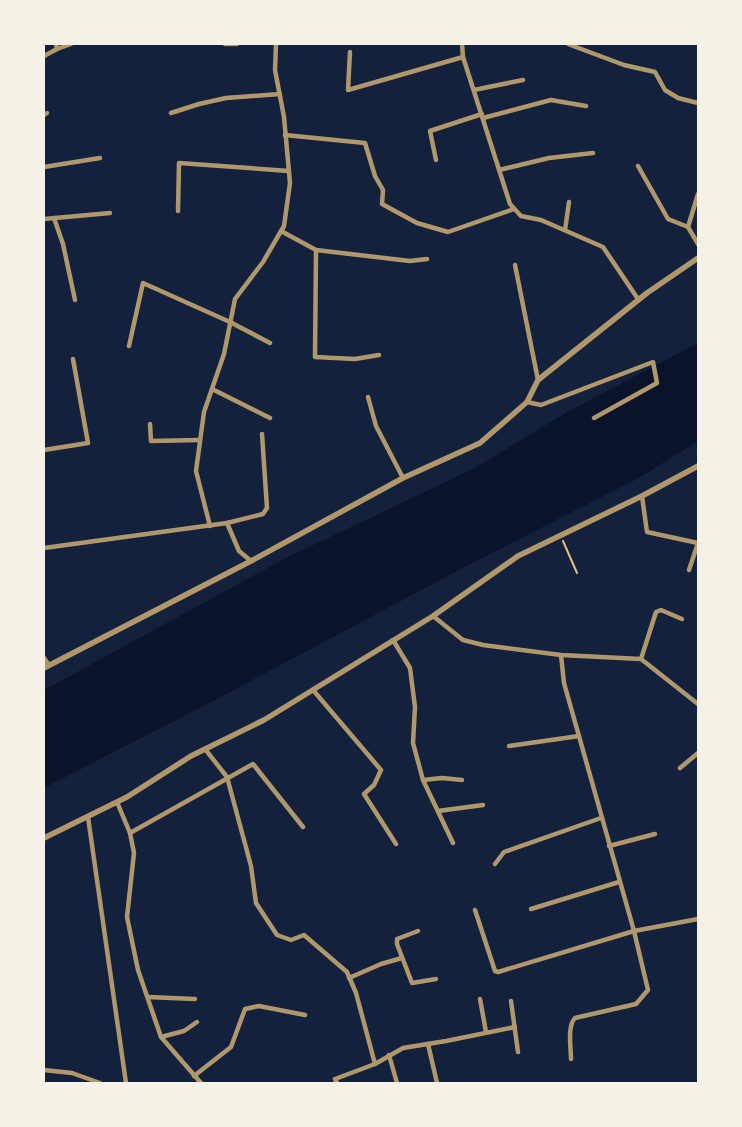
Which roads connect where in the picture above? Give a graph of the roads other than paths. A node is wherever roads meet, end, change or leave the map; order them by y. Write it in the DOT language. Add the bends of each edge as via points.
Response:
graph roads {
  1 [pos="71,44"];
  2 [pos="225,44"];
  3 [pos="237,44"];
  4 [pos="276,44"];
  5 [pos="462,44"];
  6 [pos="568,44"];
  7 [pos="56,46"];
  8 [pos="350,52"];
  9 [pos="44,56"];
  10 [pos="463,57"];
  11 [pos="523,80"];
  12 [pos="474,90"];
  13 [pos="280,94"];
  14 [pos="698,103"];
  15 [pos="586,106"];
  16 [pos="171,113"];
  17 [pos="482,116"];
  18 [pos="285,135"];
  19 [pos="593,153"];
  20 [pos="100,158"];
  21 [pos="436,160"];
  22 [pos="638,166"];
  23 [pos="44,167"];
  24 [pos="499,170"];
  25 [pos="289,172"];
  26 [pos="698,194"];
  27 [pos="569,202"];
  28 [pos="514,209"];
  29 [pos="178,211"];
  30 [pos="110,213"];
  31 [pos="54,218"];
  32 [pos="44,219"];
  33 [pos="688,227"];
  34 [pos="565,230"];
  35 [pos="281,231"];
  36 [pos="698,244"];
  37 [pos="316,250"];
  38 [pos="698,258"];
  39 [pos="427,259"];
  40 [pos="515,265"];
  41 [pos="75,300"];
  42 [pos="638,300"];
  43 [pos="230,322"];
  44 [pos="270,343"];
  45 [pos="129,346"];
  46 [pos="379,355"];
  47 [pos="72,358"];
  48 [pos="538,380"];
  49 [pos="212,389"];
  50 [pos="368,397"];
  51 [pos="526,402"];
  52 [pos="270,418"];
  53 [pos="594,418"];
  54 [pos="150,424"];
  55 [pos="262,434"];
  56 [pos="200,440"];
  57 [pos="44,450"];
  58 [pos="698,466"];
  59 [pos="403,478"];
  60 [pos="642,496"];
  61 [pos="227,523"];
  62 [pos="210,526"];
  63 [pos="698,543"];
  64 [pos="44,548"];
  65 [pos="251,561"];
  66 [pos="689,570"];
  67 [pos="433,616"];
  68 [pos="682,619"];
  69 [pos="393,640"];
  70 [pos="561,655"];
  71 [pos="44,658"];
  72 [pos="641,659"];
  73 [pos="46,667"];
  74 [pos="313,690"];
  75 [pos="698,704"];
  76 [pos="580,736"];
  77 [pos="508,746"];
  78 [pos="205,749"];
  79 [pos="698,754"];
  80 [pos="680,768"];
  81 [pos="227,777"];
  82 [pos="423,780"];
  83 [pos="462,780"];
  84 [pos="117,802"];
  85 [pos="483,805"];
  86 [pos="438,812"];
  87 [pos="88,817"];
  88 [pos="602,818"];
  89 [pos="303,827"];
  90 [pos="130,833"];
  91 [pos="655,834"];
  92 [pos="44,838"];
  93 [pos="454,843"];
  94 [pos="396,844"];
  95 [pos="609,846"];
  96 [pos="495,864"];
  97 [pos="619,882"];
  98 [pos="531,909"];
  99 [pos="475,910"];
  100 [pos="698,920"];
  101 [pos="418,931"];
  102 [pos="634,931"];
  103 [pos="402,958"];
  104 [pos="349,978"];
  105 [pos="436,979"];
  106 [pos="148,997"];
  107 [pos="480,998"];
  108 [pos="195,999"];
  109 [pos="511,1001"];
  110 [pos="305,1014"];
  111 [pos="197,1022"];
  112 [pos="515,1027"];
  113 [pos="486,1032"];
  114 [pos="160,1036"];
  115 [pos="428,1044"];
  116 [pos="518,1052"];
  117 [pos="389,1056"];
  118 [pos="571,1059"];
  119 [pos="375,1064"];
  120 [pos="44,1070"];
  121 [pos="194,1076"];
  122 [pos="200,1082"];
  123 [pos="100,1083"];
  124 [pos="126,1083"];
  125 [pos="194,1083"];
  126 [pos="336,1083"];
  127 [pos="398,1083"];
  128 [pos="437,1083"];
  1 -- 7 [label="street"];
  2 -- 3 [label="street"];
  4 -- 13 [label="street" via="275,70"];
  5 -- 10 [label="street"];
  6 -- 14 [label="street" via="624,65 655,72 665,90 678,98"];
  7 -- 9 [label="street"];
  8 -- 10 [label="street" via="348,90"];
  10 -- 12 [label="street"];
  11 -- 12 [label="street"];
  12 -- 17 [label="street"];
  13 -- 16 [label="street" via="226,98"];
  13 -- 18 [label="street"];
  15 -- 17 [label="street" via="551,100"];
  17 -- 21 [label="street" via="430,131"];
  17 -- 24 [label="street"];
  18 -- 25 [label="street"];
  18 -- 28 [label="street" via="365,143 383,190 382,204 417,224 448,232"];
  19 -- 24 [label="street" via="549,158"];
  20 -- 23 [label="street"];
  22 -- 33 [label="street" via="668,219"];
  24 -- 28 [label="street"];
  25 -- 29 [label="street" via="179,163"];
  25 -- 35 [label="street" via="286,217"];
  26 -- 33 [label="street"];
  27 -- 34 [label="street"];
  28 -- 34 [label="street" via="521,216"];
  30 -- 31 [label="street"];
  31 -- 32 [label="street"];
  31 -- 41 [label="street"];
  33 -- 36 [label="street"];
  34 -- 42 [label="street" via="603,247"];
  35 -- 37 [label="street"];
  35 -- 43 [label="street" via="235,299"];
  37 -- 39 [label="street" via="410,261"];
  37 -- 46 [label="street" via="315,357"];
  38 -- 42 [label="street"];
  40 -- 48 [label="street"];
  42 -- 48 [label="street"];
  43 -- 44 [label="street"];
  43 -- 45 [label="street" via="143,283"];
  43 -- 49 [label="street" via="224,354"];
  47 -- 57 [label="street" via="88,442"];
  48 -- 51 [label="street"];
  49 -- 52 [label="street"];
  49 -- 56 [label="street" via="204,412"];
  50 -- 59 [label="street" via="376,426"];
  51 -- 53 [label="street" via="541,405 652,362 657,383"];
  51 -- 59 [label="street" via="480,442"];
  54 -- 56 [label="street" via="151,441"];
  55 -- 61 [label="street" via="267,508 263,514"];
  56 -- 62 [label="street" via="196,471"];
  58 -- 60 [label="street"];
  59 -- 65 [label="street"];
  60 -- 63 [label="street" via="647,532"];
  60 -- 67 [label="street" via="518,556"];
  61 -- 62 [label="street"];
  61 -- 65 [label="street" via="239,551"];
  62 -- 64 [label="street"];
  63 -- 66 [label="street"];
  65 -- 73 [label="street"];
  67 -- 69 [label="street"];
  67 -- 70 [label="street" via="463,640"];
  68 -- 72 [label="street" via="661,610 656,612"];
  69 -- 74 [label="street"];
  69 -- 82 [label="street" via="410,668 415,707 413,743"];
  70 -- 72 [label="street"];
  70 -- 76 [label="street" via="564,683"];
  71 -- 73 [label="street"];
  72 -- 75 [label="street"];
  74 -- 78 [label="street" via="264,720"];
  74 -- 94 [label="street" via="381,770 374,785 364,794"];
  76 -- 77 [label="street"];
  76 -- 88 [label="street"];
  78 -- 81 [label="street"];
  78 -- 84 [label="street"];
  79 -- 80 [label="street"];
  81 -- 89 [label="street" via="253,764"];
  81 -- 90 [label="street"];
  81 -- 104 [label="street" via="251,866 256,903 277,935 291,940 304,935 347,972"];
  82 -- 83 [label="street"];
  82 -- 86 [label="street"];
  84 -- 87 [label="street"];
  84 -- 90 [label="street"];
  85 -- 86 [label="street"];
  86 -- 93 [label="street"];
  87 -- 92 [label="street"];
  87 -- 124 [label="street"];
  88 -- 95 [label="street"];
  88 -- 96 [label="street" via="504,852"];
  90 -- 106 [label="street" via="134,853 127,917 138,970"];
  91 -- 95 [label="street"];
  95 -- 97 [label="street"];
  97 -- 98 [label="street"];
  97 -- 102 [label="street"];
  99 -- 102 [label="street" via="498,972"];
  100 -- 102 [label="street"];
  101 -- 103 [label="street" via="397,938"];
  102 -- 118 [label="street" via="648,990 636,1004 575,1018 571,1028"];
  103 -- 104 [label="street"];
  103 -- 105 [label="street" via="412,983"];
  104 -- 119 [label="street"];
  106 -- 108 [label="street"];
  106 -- 114 [label="street"];
  107 -- 113 [label="street"];
  109 -- 112 [label="street"];
  110 -- 121 [label="street" via="259,1006 245,1009 231,1047"];
  111 -- 114 [label="street" via="184,1031"];
  112 -- 113 [label="street"];
  112 -- 116 [label="street"];
  113 -- 115 [label="street"];
  114 -- 121 [label="street"];
  115 -- 117 [label="street" via="403,1048"];
  115 -- 128 [label="street"];
  117 -- 119 [label="street"];
  117 -- 127 [label="street"];
  119 -- 126 [label="street" via="335,1079"];
  120 -- 123 [label="street" via="72,1073"];
  121 -- 122 [label="street"];
  122 -- 125 [label="street"];
}
